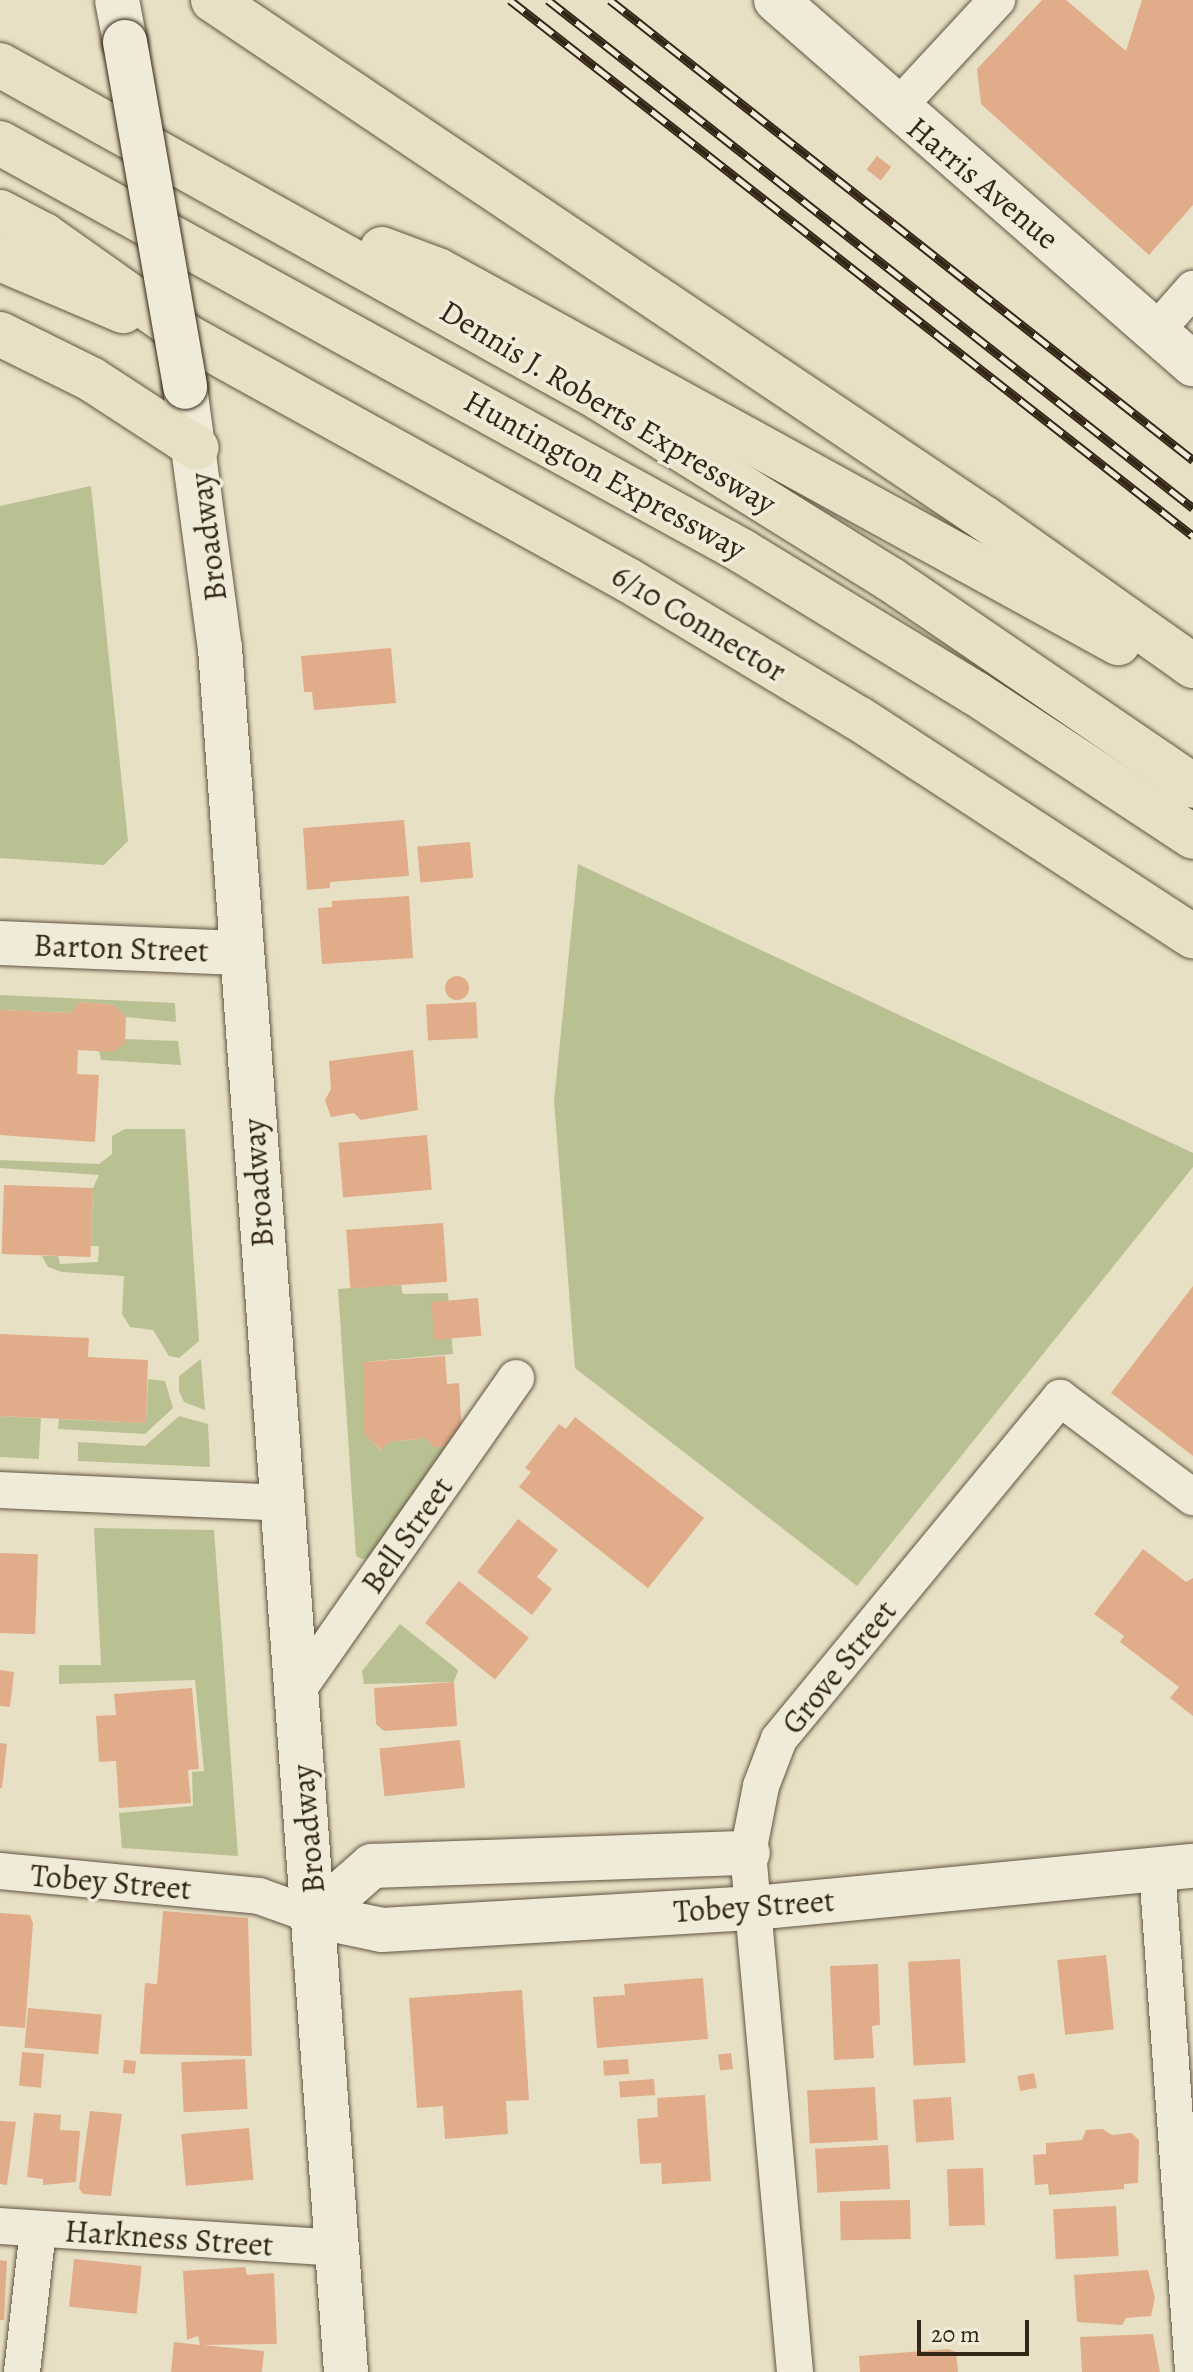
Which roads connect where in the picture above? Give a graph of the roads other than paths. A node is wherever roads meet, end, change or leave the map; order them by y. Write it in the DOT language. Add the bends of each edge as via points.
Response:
graph roads {
  1 [pos="117,0"];
  2 [pos="213,0"];
  3 [pos="776,0"];
  4 [pos="997,0"];
  5 [pos="0,65"];
  6 [pos="896,109"];
  7 [pos="0,143"];
  8 [pos="238,194"];
  9 [pos="0,212"];
  10 [pos="0,259"];
  11 [pos="1193,289"];
  12 [pos="1157,330"];
  13 [pos="0,334"];
  14 [pos="188,337"];
  15 [pos="1193,364"];
  16 [pos="197,448"];
  17 [pos="1193,666"];
  18 [pos="1193,685"];
  19 [pos="1193,786"];
  20 [pos="1193,837"];
  21 [pos="1193,936"];
  22 [pos="0,943"];
  23 [pos="241,953"];
  24 [pos="516,1378"];
  25 [pos="0,1490"];
  26 [pos="1193,1497"];
  27 [pos="282,1503"];
  28 [pos="297,1691"];
  29 [pos="748,1853"];
  30 [pos="1175,1868"];
  31 [pos="0,1871"];
  32 [pos="754,1908"];
  33 [pos="315,1916"];
  34 [pos="0,2226"];
  35 [pos="38,2229"];
  36 [pos="337,2248"];
  37 [pos="1193,2370"];
  38 [pos="22,2372"];
  39 [pos="346,2372"];
  40 [pos="795,2372"];
  1 -- 16 [label="main road, Broadway, bridge"];
  2 -- 17 [label="highway" via="984,518"];
  3 -- 6 [label="main road, Harris Avenue"];
  4 -- 6 [label="street"];
  5 -- 8 [label="highway, Dennis J. Roberts Expressway"];
  6 -- 12 [label="main road, Harris Avenue"];
  7 -- 20 [label="highway, Huntington Expressway" via="742,551 975,693"];
  8 -- 18 [label="highway" via="438,270"];
  8 -- 19 [label="highway, Dennis J. Roberts Expressway" via="717,469 994,648"];
  9 -- 14 [label="highway" via="44,235"];
  10 -- 14 [label="highway"];
  11 -- 12 [label="street"];
  12 -- 15 [label="main road, Harris Avenue"];
  13 -- 16 [label="highway" via="91,379"];
  14 -- 21 [label="highway, 6/10 Connector" via="743,648 972,789"];
  16 -- 23 [label="main road, Broadway" via="220,648"];
  22 -- 23 [label="main road, Barton Street"];
  23 -- 27 [label="main road, Broadway"];
  24 -- 28 [label="street, Bell Street"];
  25 -- 27 [label="street"];
  26 -- 29 [label="street, Grove Street" via="1060,1398 779,1739 761,1786"];
  27 -- 28 [label="main road, Broadway"];
  28 -- 33 [label="main road, Broadway"];
  29 -- 32 [label="street, Grove Street"];
  29 -- 33 [label="main road, Tobey Street" via="372,1866"];
  30 -- 32 [label="main road, Tobey Street"];
  30 -- 37 [label="street"];
  31 -- 33 [label="street, Tobey Street" via="259,1896"];
  32 -- 33 [label="main road, Tobey Street" via="382,1930"];
  32 -- 40 [label="street, Grove Street"];
  33 -- 36 [label="main road, Broadway"];
  34 -- 35 [label="street, Harkness Street"];
  35 -- 36 [label="street, Harkness Street"];
  35 -- 38 [label="street"];
  36 -- 39 [label="main road, Broadway"];
}
